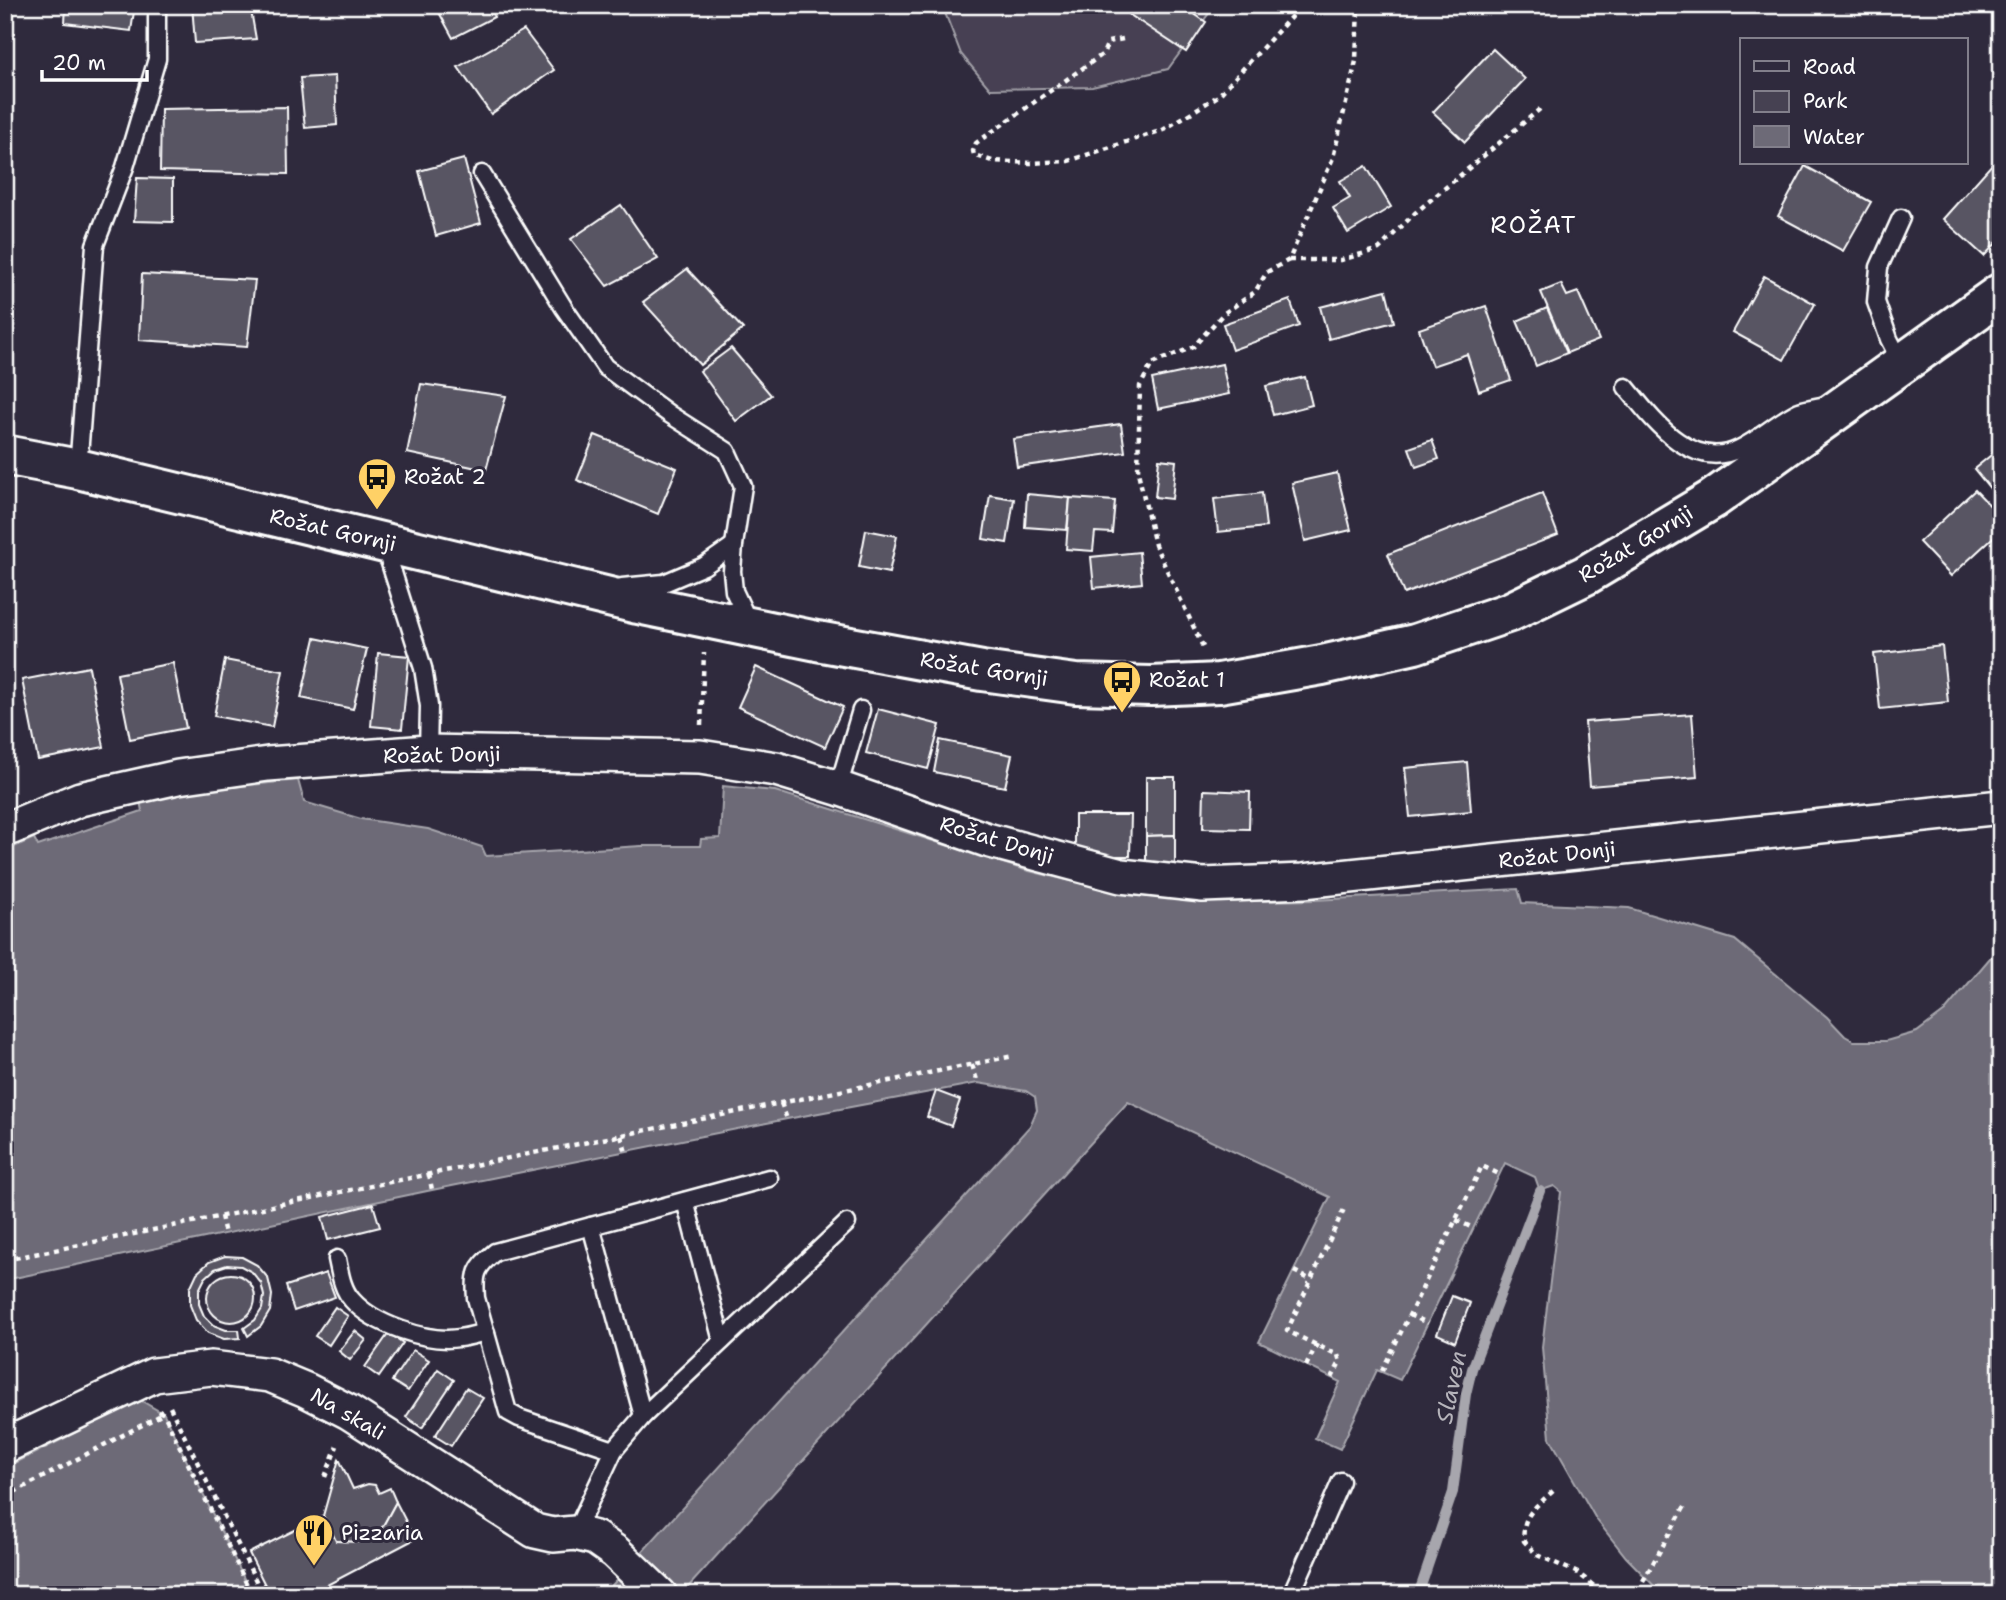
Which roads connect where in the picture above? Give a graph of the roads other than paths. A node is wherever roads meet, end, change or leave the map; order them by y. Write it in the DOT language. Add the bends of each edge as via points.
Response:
graph roads {
  1 [pos="157,5"];
  2 [pos="482,174"];
  3 [pos="1901,218"];
  4 [pos="2001,293"];
  5 [pos="1902,364"];
  6 [pos="1626,387"];
  7 [pos="1851,400"];
  8 [pos="5,455"];
  9 [pos="78,469"];
  10 [pos="383,541"];
  11 [pos="734,545"];
  12 [pos="589,591"];
  13 [pos="751,627"];
  14 [pos="861,710"];
  15 [pos="428,752"];
  16 [pos="838,788"];
  17 [pos="2001,807"];
  18 [pos="5,830"];
  19 [pos="769,1178"];
  20 [pos="684,1201"];
  21 [pos="847,1223"];
  22 [pos="591,1226"];
  23 [pos="337,1259"];
  24 [pos="486,1332"];
  25 [pos="722,1341"];
  26 [pos="643,1416"];
  27 [pos="5,1446"];
  28 [pos="614,1450"];
  29 [pos="1340,1481"];
  30 [pos="575,1533"];
  31 [pos="660,1595"];
  32 [pos="1291,1595"];
  1 -- 9 [label="lane" via="157,60 125,167 95,245"];
  2 -- 11 [label="lane" via="605,367 727,451 743,486"];
  3 -- 5 [label="lane" via="1879,267 1877,302"];
  4 -- 5 [label="main road, Rožat Gornji"];
  5 -- 7 [label="main road, Rožat Gornji"];
  6 -- 7 [label="lane" via="1656,423 1686,448 1717,456 1739,449 1800,411"];
  7 -- 13 [label="main road, Rožat Gornji" via="1713,499 1587,575 1510,612 1415,644 1322,665 1219,683 1076,684"];
  8 -- 9 [label="main road, Rožat Gornji"];
  9 -- 10 [label="main road, Rožat Gornji"];
  10 -- 12 [label="main road, Rožat Gornji"];
  10 -- 15 [label="lane" via="423,668 429,706"];
  11 -- 12 [label="lane, Rožat Gornji" via="704,566 664,583"];
  11 -- 13 [label="lane" via="734,591"];
  12 -- 13 [label="main road, Rožat Gornji"];
  14 -- 16 [label="lane"];
  15 -- 16 [label="street, Rožat Donji" via="700,757 776,769"];
  15 -- 18 [label="street, Rožat Donji" via="268,764 178,777 80,799"];
  16 -- 17 [label="street, Rožat Donji" via="987,840 1121,876 1203,885 1303,881"];
  19 -- 20 [label="lane"];
  20 -- 22 [label="lane"];
  20 -- 25 [label="lane"];
  21 -- 25 [label="lane"];
  22 -- 24 [label="lane" via="495,1252 482,1263 474,1278"];
  22 -- 26 [label="lane"];
  23 -- 24 [label="lane" via="344,1287 368,1314 424,1337 457,1339"];
  24 -- 28 [label="lane" via="508,1412"];
  25 -- 26 [label="lane"];
  26 -- 28 [label="lane"];
  27 -- 30 [label="street, Na skali" via="211,1368 270,1375 349,1412 535,1531"];
  28 -- 30 [label="lane"];
  29 -- 32 [label="lane"];
  30 -- 31 [label="street, Na skali" via="595,1538 615,1552"];
}
